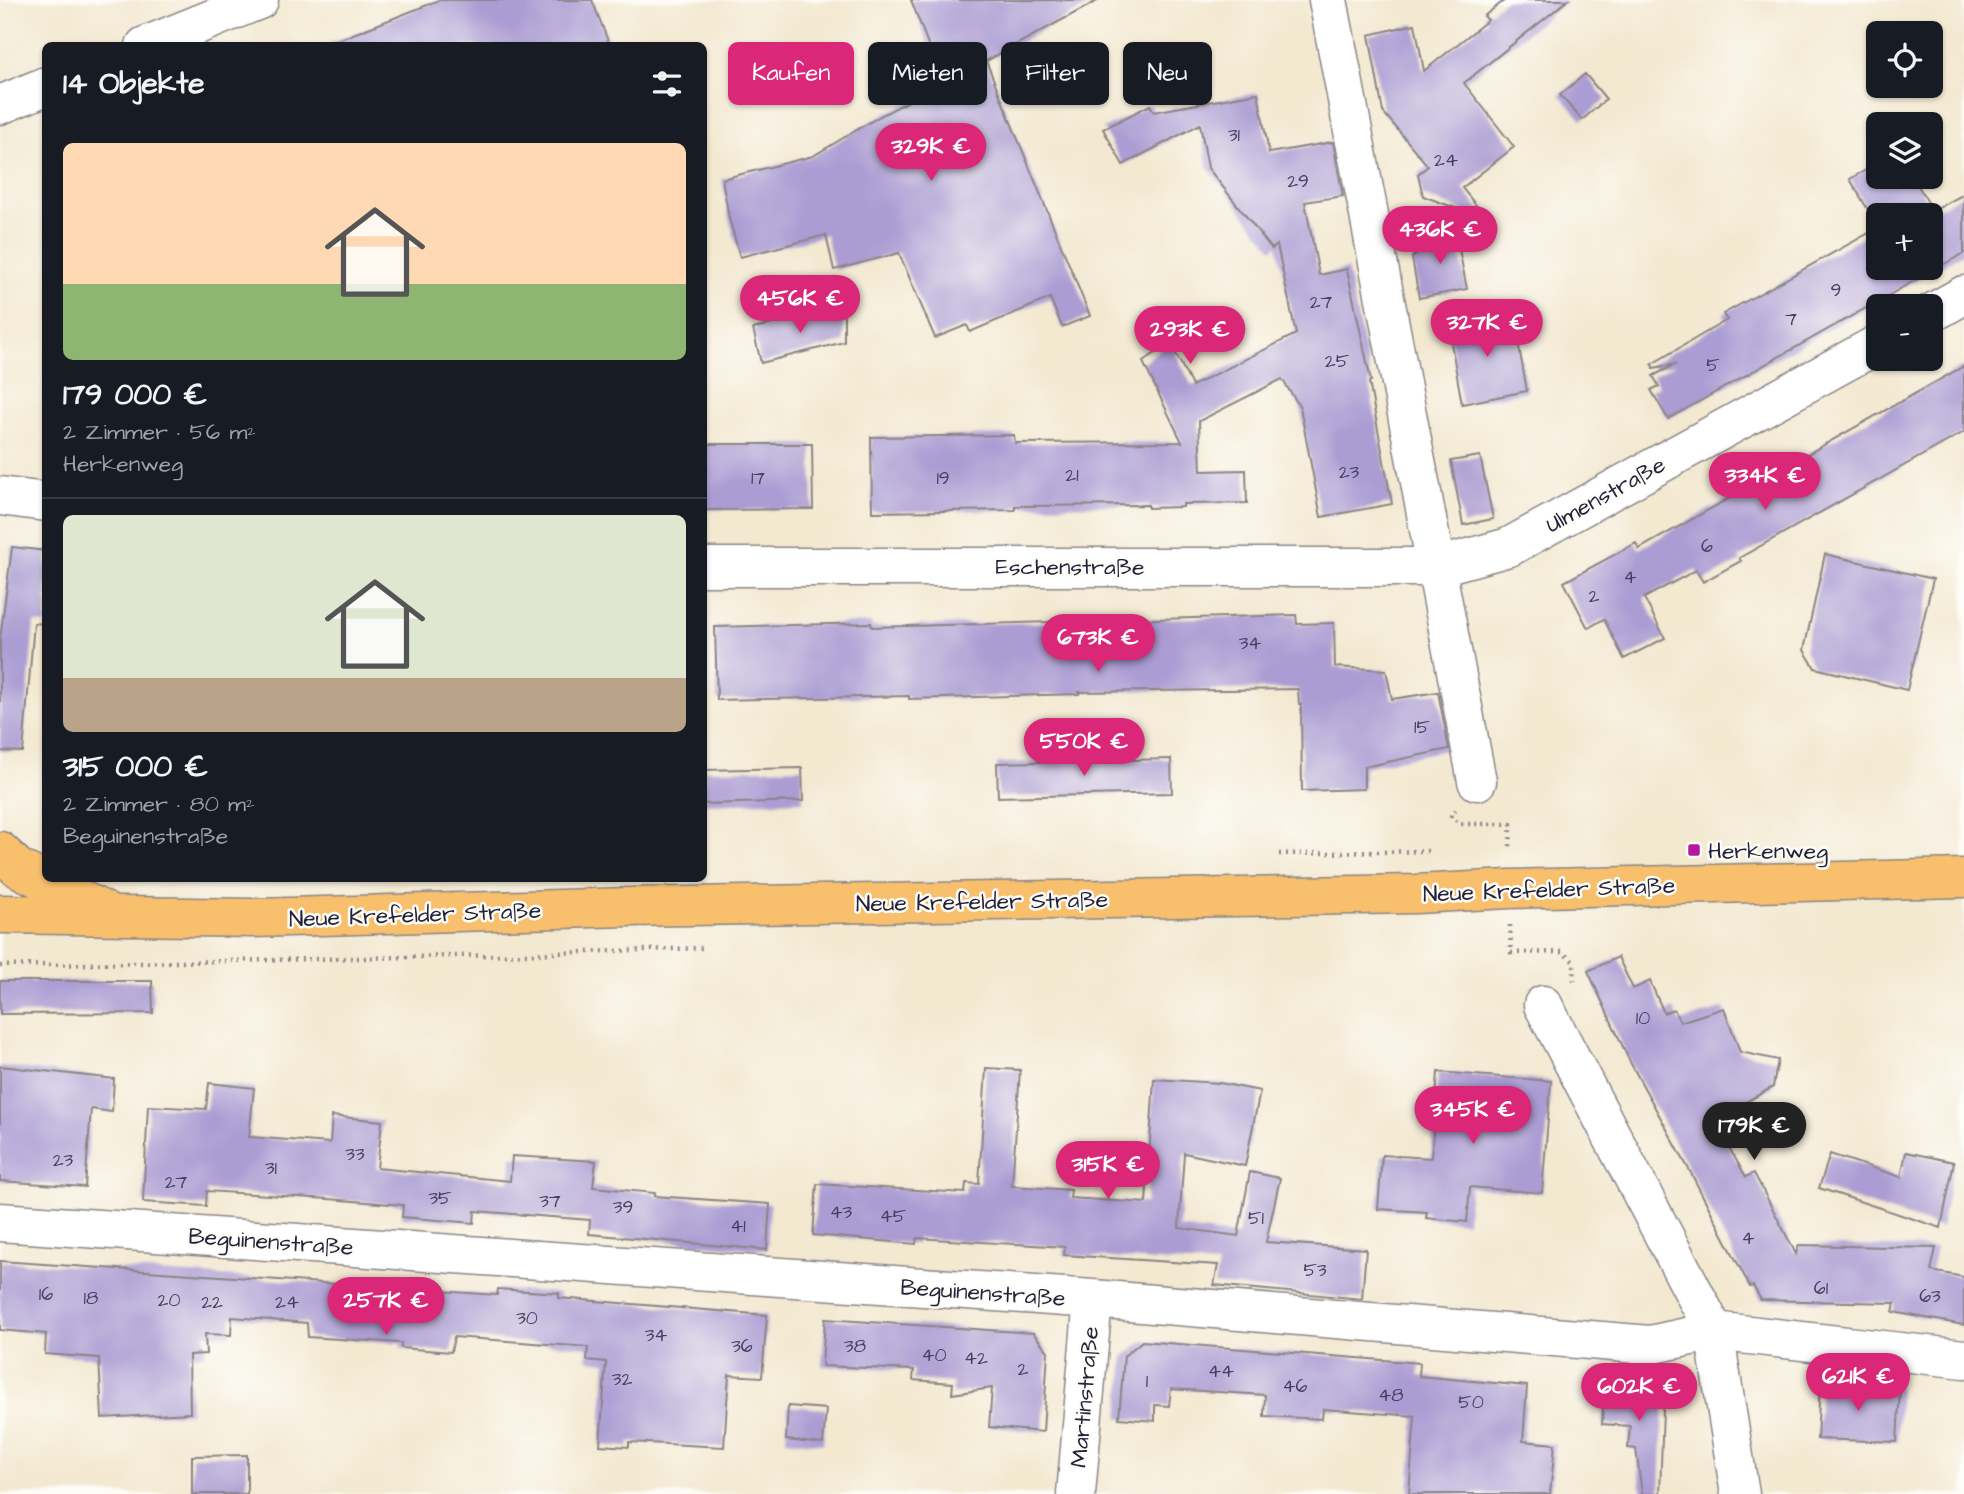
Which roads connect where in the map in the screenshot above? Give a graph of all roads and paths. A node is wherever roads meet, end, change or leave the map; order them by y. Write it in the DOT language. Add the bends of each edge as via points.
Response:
graph roads {
  1 [pos="259,0"];
  2 [pos="1328,0"];
  3 [pos="155,42"];
  4 [pos="42,88"];
  5 [pos="0,104"];
  6 [pos="1964,295"];
  7 [pos="1943,307"];
  8 [pos="1866,351"];
  9 [pos="0,496"];
  10 [pos="42,501"];
  11 [pos="707,567"];
  12 [pos="1436,568"];
  13 [pos="1477,781"];
  14 [pos="1522,849"];
  15 [pos="1510,850"];
  16 [pos="0,851"];
  17 [pos="1441,851"];
  18 [pos="1278,854"];
  19 [pos="1964,878"];
  20 [pos="42,880"];
  21 [pos="46,882"];
  22 [pos="0,914"];
  23 [pos="116,917"];
  24 [pos="1543,1005"];
  25 [pos="0,1222"];
  26 [pos="1093,1299"];
  27 [pos="1714,1331"];
  28 [pos="1964,1359"];
  29 [pos="1076,1494"];
  30 [pos="1740,1494"];
  1 -- 3 [label="street"];
  2 -- 12 [label="street"];
  4 -- 5 [label="street"];
  6 -- 7 [label="street"];
  8 -- 12 [label="street, Ulmenstraße" via="1509,547"];
  9 -- 10 [label="street"];
  11 -- 12 [label="street, Eschenstraße"];
  12 -- 13 [label="street"];
  14 -- 15 [label="path"];
  16 -- 20 [label="main road" via="18,868"];
  17 -- 18 [label="path"];
  19 -- 23 [label="main road, Neue Krefelder Straße" via="254,918"];
  21 -- 23 [label="main road"];
  22 -- 23 [label="main road, Neue Krefelder Straße"];
  24 -- 27 [label="street"];
  25 -- 26 [label="street, Beguinenstraße"];
  26 -- 27 [label="street, Beguinenstraße" via="1650,1345"];
  26 -- 29 [label="street, Martinstraße"];
  27 -- 28 [label="street, Beguinenstraße"];
  27 -- 30 [label="street"];
}
